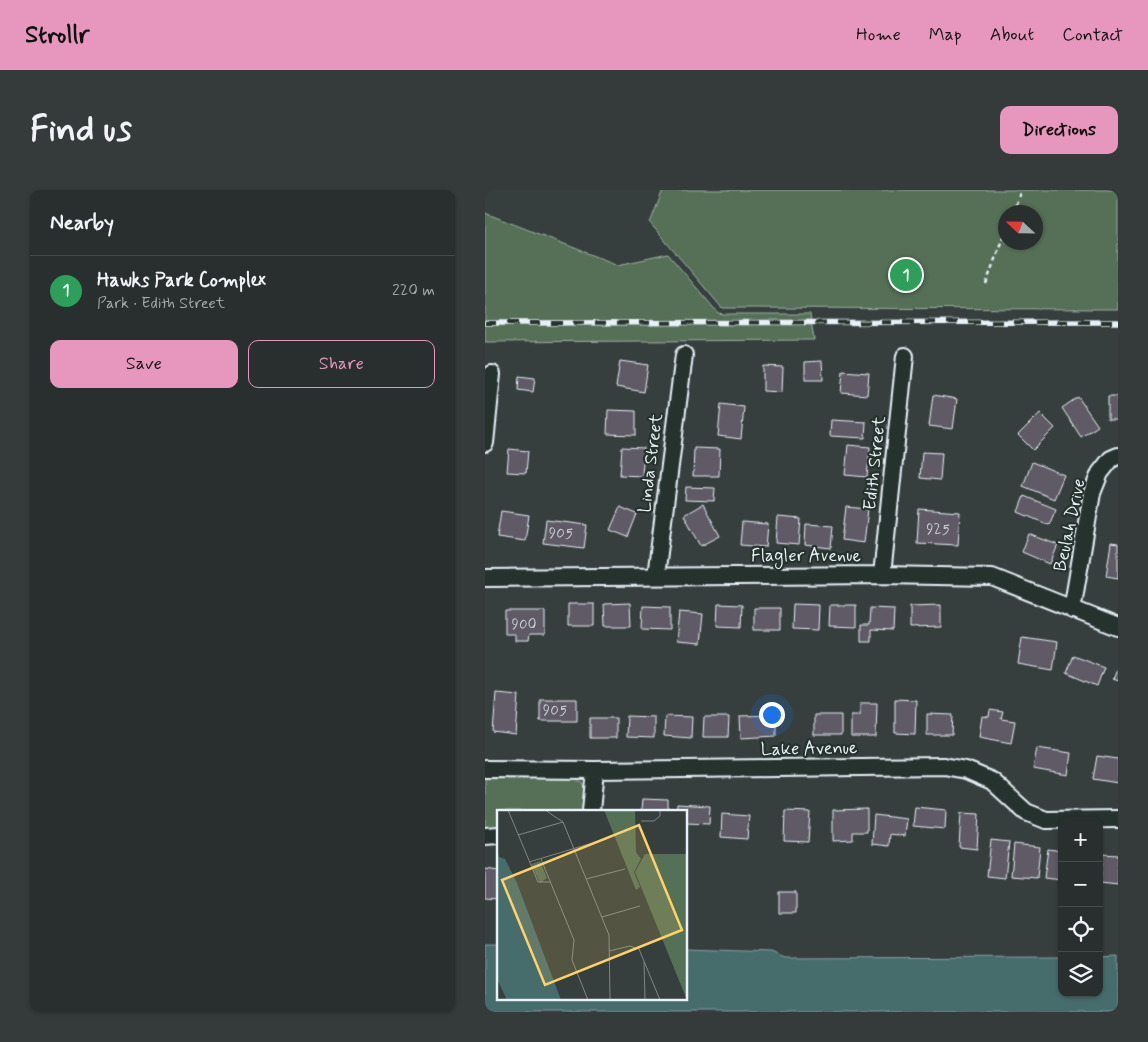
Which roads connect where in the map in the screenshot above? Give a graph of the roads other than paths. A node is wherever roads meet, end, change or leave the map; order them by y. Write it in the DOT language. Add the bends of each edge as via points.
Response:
graph roads {
  1 [pos="684,355"];
  2 [pos="905,356"];
  3 [pos="492,374"];
  4 [pos="485,443"];
  5 [pos="1118,456"];
  6 [pos="882,575"];
  7 [pos="656,576"];
  8 [pos="485,578"];
  9 [pos="1072,610"];
  10 [pos="1118,627"];
  11 [pos="485,769"];
  12 [pos="595,770"];
  13 [pos="591,810"];
  14 [pos="1118,819"];
  1 -- 7 [label="street, Linda Street"];
  2 -- 6 [label="street, Edith Street"];
  3 -- 4 [label="street"];
  5 -- 9 [label="street, Beulah Drive" via="1111,459 1100,473 1093,493"];
  6 -- 7 [label="street, Flagler Avenue"];
  6 -- 9 [label="street, Flagler Avenue" via="991,577"];
  7 -- 8 [label="street, Flagler Avenue"];
  9 -- 10 [label="street, Flagler Avenue"];
  11 -- 12 [label="street, Lake Avenue"];
  12 -- 13 [label="street"];
  12 -- 14 [label="street, Lake Avenue" via="943,766 965,770 992,781 1026,812 1047,820"];
}
